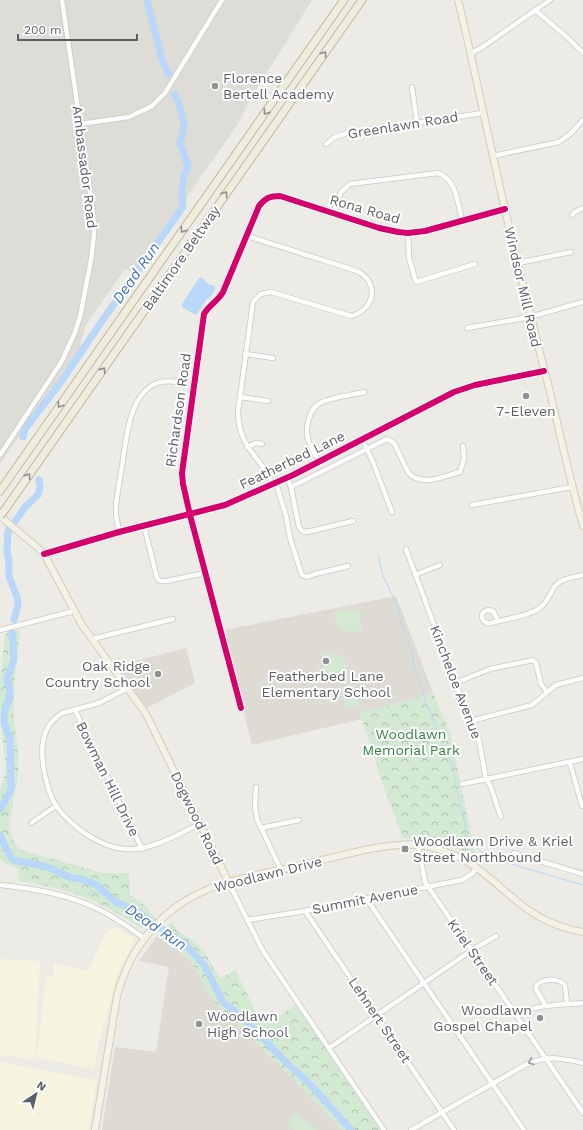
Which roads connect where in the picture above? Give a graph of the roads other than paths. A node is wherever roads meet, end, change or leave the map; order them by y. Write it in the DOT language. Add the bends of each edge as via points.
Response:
graph roads {
  1 [pos="62,0"];
  2 [pos="222,0"];
  3 [pos="344,0"];
  4 [pos="362,0"];
  5 [pos="458,0"];
  6 [pos="550,0"];
  7 [pos="535,10"];
  8 [pos="471,53"];
  9 [pos="583,53"];
  10 [pos="412,88"];
  11 [pos="483,113"];
  12 [pos="583,120"];
  13 [pos="417,123"];
  14 [pos="80,124"];
  15 [pos="326,144"];
  16 [pos="492,156"];
  17 [pos="313,207"];
  18 [pos="583,208"];
  19 [pos="505,209"];
  20 [pos="333,214"];
  21 [pos="572,215"];
  22 [pos="462,220"];
  23 [pos="408,233"];
  24 [pos="247,236"];
  25 [pos="571,252"];
  26 [pos="518,263"];
  27 [pos="475,264"];
  28 [pos="583,302"];
  29 [pos="530,317"];
  30 [pos="467,328"];
  31 [pos="245,354"];
  32 [pos="273,358"];
  33 [pos="544,371"];
  34 [pos="193,385"];
  35 [pos="365,392"];
  36 [pos="240,397"];
  37 [pos="268,401"];
  38 [pos="362,439"];
  39 [pos="262,444"];
  40 [pos="463,446"];
  41 [pos="247,447"];
  42 [pos="367,450"];
  43 [pos="0,455"];
  44 [pos="319,461"];
  45 [pos="287,478"];
  46 [pos="274,484"];
  47 [pos="291,487"];
  48 [pos="572,487"];
  49 [pos="0,491"];
  50 [pos="472,505"];
  51 [pos="392,512"];
  52 [pos="190,515"];
  53 [pos="0,516"];
  54 [pos="353,521"];
  55 [pos="583,525"];
  56 [pos="144,526"];
  57 [pos="119,532"];
  58 [pos="406,549"];
  59 [pos="44,554"];
  60 [pos="440,565"];
  61 [pos="348,566"];
  62 [pos="206,573"];
  63 [pos="415,575"];
  64 [pos="583,575"];
  65 [pos="74,611"];
  66 [pos="173,619"];
  67 [pos="498,621"];
  68 [pos="0,630"];
  69 [pos="92,639"];
  70 [pos="583,678"];
  71 [pos="455,683"];
  72 [pos="128,688"];
  73 [pos="547,692"];
  74 [pos="241,708"];
  75 [pos="75,710"];
  76 [pos="471,722"];
  77 [pos="583,759"];
  78 [pos="570,762"];
  79 [pos="486,779"];
  80 [pos="462,784"];
  81 [pos="256,787"];
  82 [pos="56,806"];
  83 [pos="582,806"];
  84 [pos="501,817"];
  85 [pos="299,820"];
  86 [pos="32,823"];
  87 [pos="200,824"];
  88 [pos="261,828"];
  89 [pos="418,845"];
  90 [pos="142,848"];
  91 [pos="514,853"];
  92 [pos="477,867"];
  93 [pos="281,870"];
  94 [pos="583,874"];
  95 [pos="228,881"];
  96 [pos="0,885"];
  97 [pos="428,886"];
  98 [pos="366,898"];
  99 [pos="305,911"];
  100 [pos="247,920"];
  101 [pos="583,932"];
  102 [pos="496,936"];
  103 [pos="144,938"];
  104 [pos="472,950"];
  105 [pos="424,983"];
  106 [pos="583,1003"];
  107 [pos="567,1004"];
  108 [pos="546,1006"];
  109 [pos="517,1015"];
  110 [pos="377,1016"];
  111 [pos="329,1048"];
  112 [pos="545,1058"];
  113 [pos="583,1063"];
  114 [pos="493,1084"];
  115 [pos="442,1112"];
  116 [pos="583,1113"];
  117 [pos="95,1130"];
  118 [pos="384,1130"];
  119 [pos="411,1130"];
  120 [pos="454,1130"];
  121 [pos="524,1130"];
  1 -- 14 [label="street, Ambassador Road"];
  2 -- 14 [label="street" via="165,92 152,106 130,117"];
  3 -- 49 [label="highway, Baltimore Beltway, one-way"];
  53 -- 4 [label="highway, Baltimore Beltway, one-way, bridge"];
  5 -- 8 [label="main road, Windsor Mill Road"];
  6 -- 7 [label="street"];
  7 -- 8 [label="street"];
  7 -- 9 [label="street"];
  8 -- 11 [label="main road, Windsor Mill Road"];
  10 -- 13 [label="street"];
  11 -- 13 [label="street, Greenlawn Road"];
  11 -- 16 [label="main road, Windsor Mill Road"];
  12 -- 16 [label="street" via="559,142"];
  13 -- 15 [label="street, Greenlawn Road" via="346,133"];
  14 -- 43 [label="street, Ambassador Road" via="94,235 80,316 62,361"];
  16 -- 19 [label="main road, Windsor Mill Road"];
  17 -- 20 [label="street, Rona Road"];
  17 -- 24 [label="street, Richardson Road" via="280,196 269,196 259,206"];
  18 -- 21 [label="street"];
  19 -- 22 [label="street, Rona Road"];
  19 -- 26 [label="main road, Windsor Mill Road"];
  20 -- 22 [label="street" via="341,192 350,184 438,173 451,182"];
  20 -- 23 [label="street, Rona Road" via="389,231"];
  22 -- 23 [label="street, Rona Road" via="425,231"];
  23 -- 27 [label="street" via="409,258 416,282"];
  24 -- 31 [label="street" via="357,271 367,277 372,288 366,308 351,316 277,293 261,294 256,298 252,308"];
  24 -- 34 [label="street, Richardson Road" via="223,292 204,314"];
  25 -- 26 [label="street"];
  26 -- 29 [label="main road, Windsor Mill Road"];
  28 -- 29 [label="street"];
  29 -- 30 [label="street"];
  29 -- 33 [label="main road, Windsor Mill Road"];
  31 -- 32 [label="street"];
  31 -- 36 [label="street"];
  33 -- 38 [label="street, Featherbed Lane" via="475,385 454,392"];
  33 -- 48 [label="main road, Windsor Mill Road"];
  34 -- 52 [label="street, Richardson Road" via="182,473"];
  34 -- 57 [label="street" via="164,381 157,383 144,392 133,410 128,425 116,504"];
  35 -- 44 [label="street" via="320,403 314,408 309,417 307,434 309,444"];
  36 -- 37 [label="street"];
  36 -- 41 [label="street" via="239,427"];
  38 -- 42 [label="street"];
  38 -- 44 [label="street, Featherbed Lane"];
  39 -- 41 [label="street" via="256,443"];
  40 -- 42 [label="street" via="464,459 460,472 423,481 415,479 408,472 392,441 385,440"];
  41 -- 46 [label="street"];
  42 -- 47 [label="street"];
  42 -- 51 [label="street"];
  44 -- 45 [label="street, Featherbed Lane"];
  45 -- 46 [label="street, Featherbed Lane"];
  45 -- 47 [label="street"];
  46 -- 52 [label="street, Featherbed Lane" via="225,505"];
  46 -- 61 [label="street" via="286,516 302,575 307,577"];
  47 -- 54 [label="street" via="302,531"];
  48 -- 50 [label="street"];
  48 -- 55 [label="main road, Windsor Mill Road"];
  52 -- 56 [label="street, Featherbed Lane"];
  52 -- 62 [label="street, Richardson Road"];
  53 -- 59 [label="main road, Dogwood Road"];
  56 -- 57 [label="street, Featherbed Lane"];
  56 -- 62 [label="street" via="158,580 166,582"];
  57 -- 59 [label="street, Featherbed Lane"];
  58 -- 63 [label="street, Kincheloe Avenue"];
  59 -- 65 [label="main road, Dogwood Road"];
  60 -- 63 [label="street"];
  62 -- 74 [label="street, Richardson Road"];
  63 -- 71 [label="street, Kincheloe Avenue"];
  64 -- 67 [label="street" via="556,584 548,599 537,610"];
  65 -- 68 [label="street"];
  65 -- 69 [label="main road, Dogwood Road"];
  66 -- 69 [label="street"];
  69 -- 72 [label="main road, Dogwood Road"];
  70 -- 73 [label="street" via="556,685"];
  71 -- 73 [label="street" via="490,669 533,660 536,662 541,684"];
  71 -- 76 [label="street, Kincheloe Avenue"];
  72 -- 75 [label="street" via="99,703"];
  72 -- 87 [label="main road, Dogwood Road" via="153,727"];
  73 -- 76 [label="street" via="532,705"];
  75 -- 82 [label="street" via="57,716 43,738 44,772"];
  75 -- 90 [label="street, Bowman Hill Drive"];
  76 -- 79 [label="street, Kincheloe Avenue" via="478,735"];
  77 -- 78 [label="street"];
  78 -- 79 [label="street"];
  78 -- 83 [label="street"];
  79 -- 80 [label="street"];
  79 -- 84 [label="street, Kincheloe Avenue"];
  81 -- 88 [label="street" via="256,813"];
  82 -- 86 [label="street"];
  82 -- 90 [label="street" via="71,822 104,844 119,849"];
  85 -- 88 [label="street"];
  87 -- 90 [label="street"];
  87 -- 95 [label="main road, Dogwood Road"];
  88 -- 93 [label="street"];
  89 -- 92 [label="main road, Woodlawn Drive" via="447,852"];
  89 -- 93 [label="main road, Woodlawn Drive" via="381,847"];
  89 -- 97 [label="street, Kriel Street"];
  91 -- 94 [label="street"];
  92 -- 97 [label="street, Summit Avenue" via="472,874 462,880"];
  92 -- 101 [label="main road, Woodlawn Drive" via="529,911 554,923"];
  93 -- 95 [label="main road, Woodlawn Drive"];
  95 -- 100 [label="street, Dogwood Road"];
  95 -- 103 [label="main road, Woodlawn Drive" via="188,899 169,912"];
  96 -- 103 [label="street" via="45,891 74,899 105,912"];
  97 -- 98 [label="street, Summit Avenue"];
  97 -- 104 [label="street, Kriel Street"];
  98 -- 99 [label="street, Summit Avenue"];
  98 -- 105 [label="street"];
  99 -- 100 [label="street, Summit Avenue"];
  99 -- 110 [label="street, Lehnert Street"];
  100 -- 111 [label="street, Dogwood Road" via="256,940"];
  102 -- 104 [label="street"];
  103 -- 117 [label="main road, Woodlawn Drive" via="129,962 118,992"];
  104 -- 105 [label="street"];
  104 -- 109 [label="street, Kriel Street"];
  105 -- 110 [label="street"];
  105 -- 114 [label="street"];
  106 -- 107 [label="street"];
  107 -- 108 [label="street"];
  107 -- 108 [label="street" via="564,985 561,982 541,981 536,989"];
  108 -- 109 [label="street" via="529,1009"];
  109 -- 112 [label="street, Kriel Street"];
  110 -- 111 [label="street"];
  110 -- 115 [label="street, Lehnert Street"];
  111 -- 118 [label="street, Dogwood Road"];
  112 -- 113 [label="street" via="563,1058"];
  112 -- 114 [label="street, one-way" via="525,1065"];
  112 -- 116 [label="street, Kriel Street"];
  114 -- 115 [label="street"];
  114 -- 121 [label="street"];
  115 -- 119 [label="street"];
  115 -- 120 [label="street, Lehnert Street"];
}
